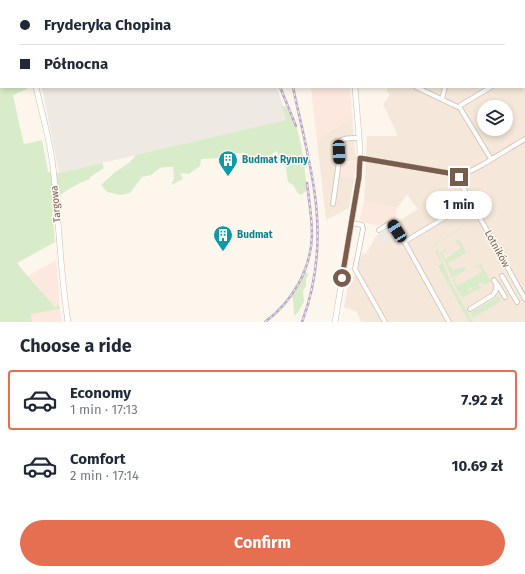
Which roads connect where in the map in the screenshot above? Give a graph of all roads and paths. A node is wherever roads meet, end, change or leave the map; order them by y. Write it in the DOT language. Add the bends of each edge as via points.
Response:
graph roads {
  1 [pos="36,88"];
  2 [pos="355,88"];
  3 [pos="418,88"];
  4 [pos="445,88"];
  5 [pos="489,88"];
  6 [pos="442,99"];
  7 [pos="459,107"];
  8 [pos="359,138"];
  9 [pos="525,139"];
  10 [pos="360,158"];
  11 [pos="491,159"];
  12 [pos="459,177"];
  13 [pos="471,202"];
  14 [pos="333,204"];
  15 [pos="352,223"];
  16 [pos="379,230"];
  17 [pos="404,242"];
  18 [pos="502,276"];
  19 [pos="505,297"];
  20 [pos="525,299"];
  21 [pos="517,302"];
  22 [pos="470,309"];
  23 [pos="68,322"];
  24 [pos="335,322"];
  25 [pos="385,322"];
  26 [pos="449,322"];
  1 -- 23 [label="street, Targowa" via="53,168 62,282"];
  2 -- 8 [label="street"];
  3 -- 6 [label="street"];
  4 -- 6 [label="street"];
  5 -- 7 [label="street"];
  6 -- 7 [label="street"];
  7 -- 11 [label="street"];
  8 -- 10 [label="street"];
  8 -- 14 [label="street" via="344,139 338,143 339,161"];
  9 -- 11 [label="street"];
  10 -- 12 [label="street" via="454,174"];
  10 -- 15 [label="street"];
  11 -- 12 [label="street"];
  12 -- 13 [label="street, Lotników"];
  13 -- 17 [label="street"];
  13 -- 20 [label="street, Lotników"];
  15 -- 24 [label="street"];
  15 -- 25 [label="street" via="362,226 363,229 355,269"];
  16 -- 17 [label="street" via="392,222"];
  17 -- 26 [label="street"];
  18 -- 21 [label="street"];
  19 -- 22 [label="street" via="495,282 496,292"];
}
